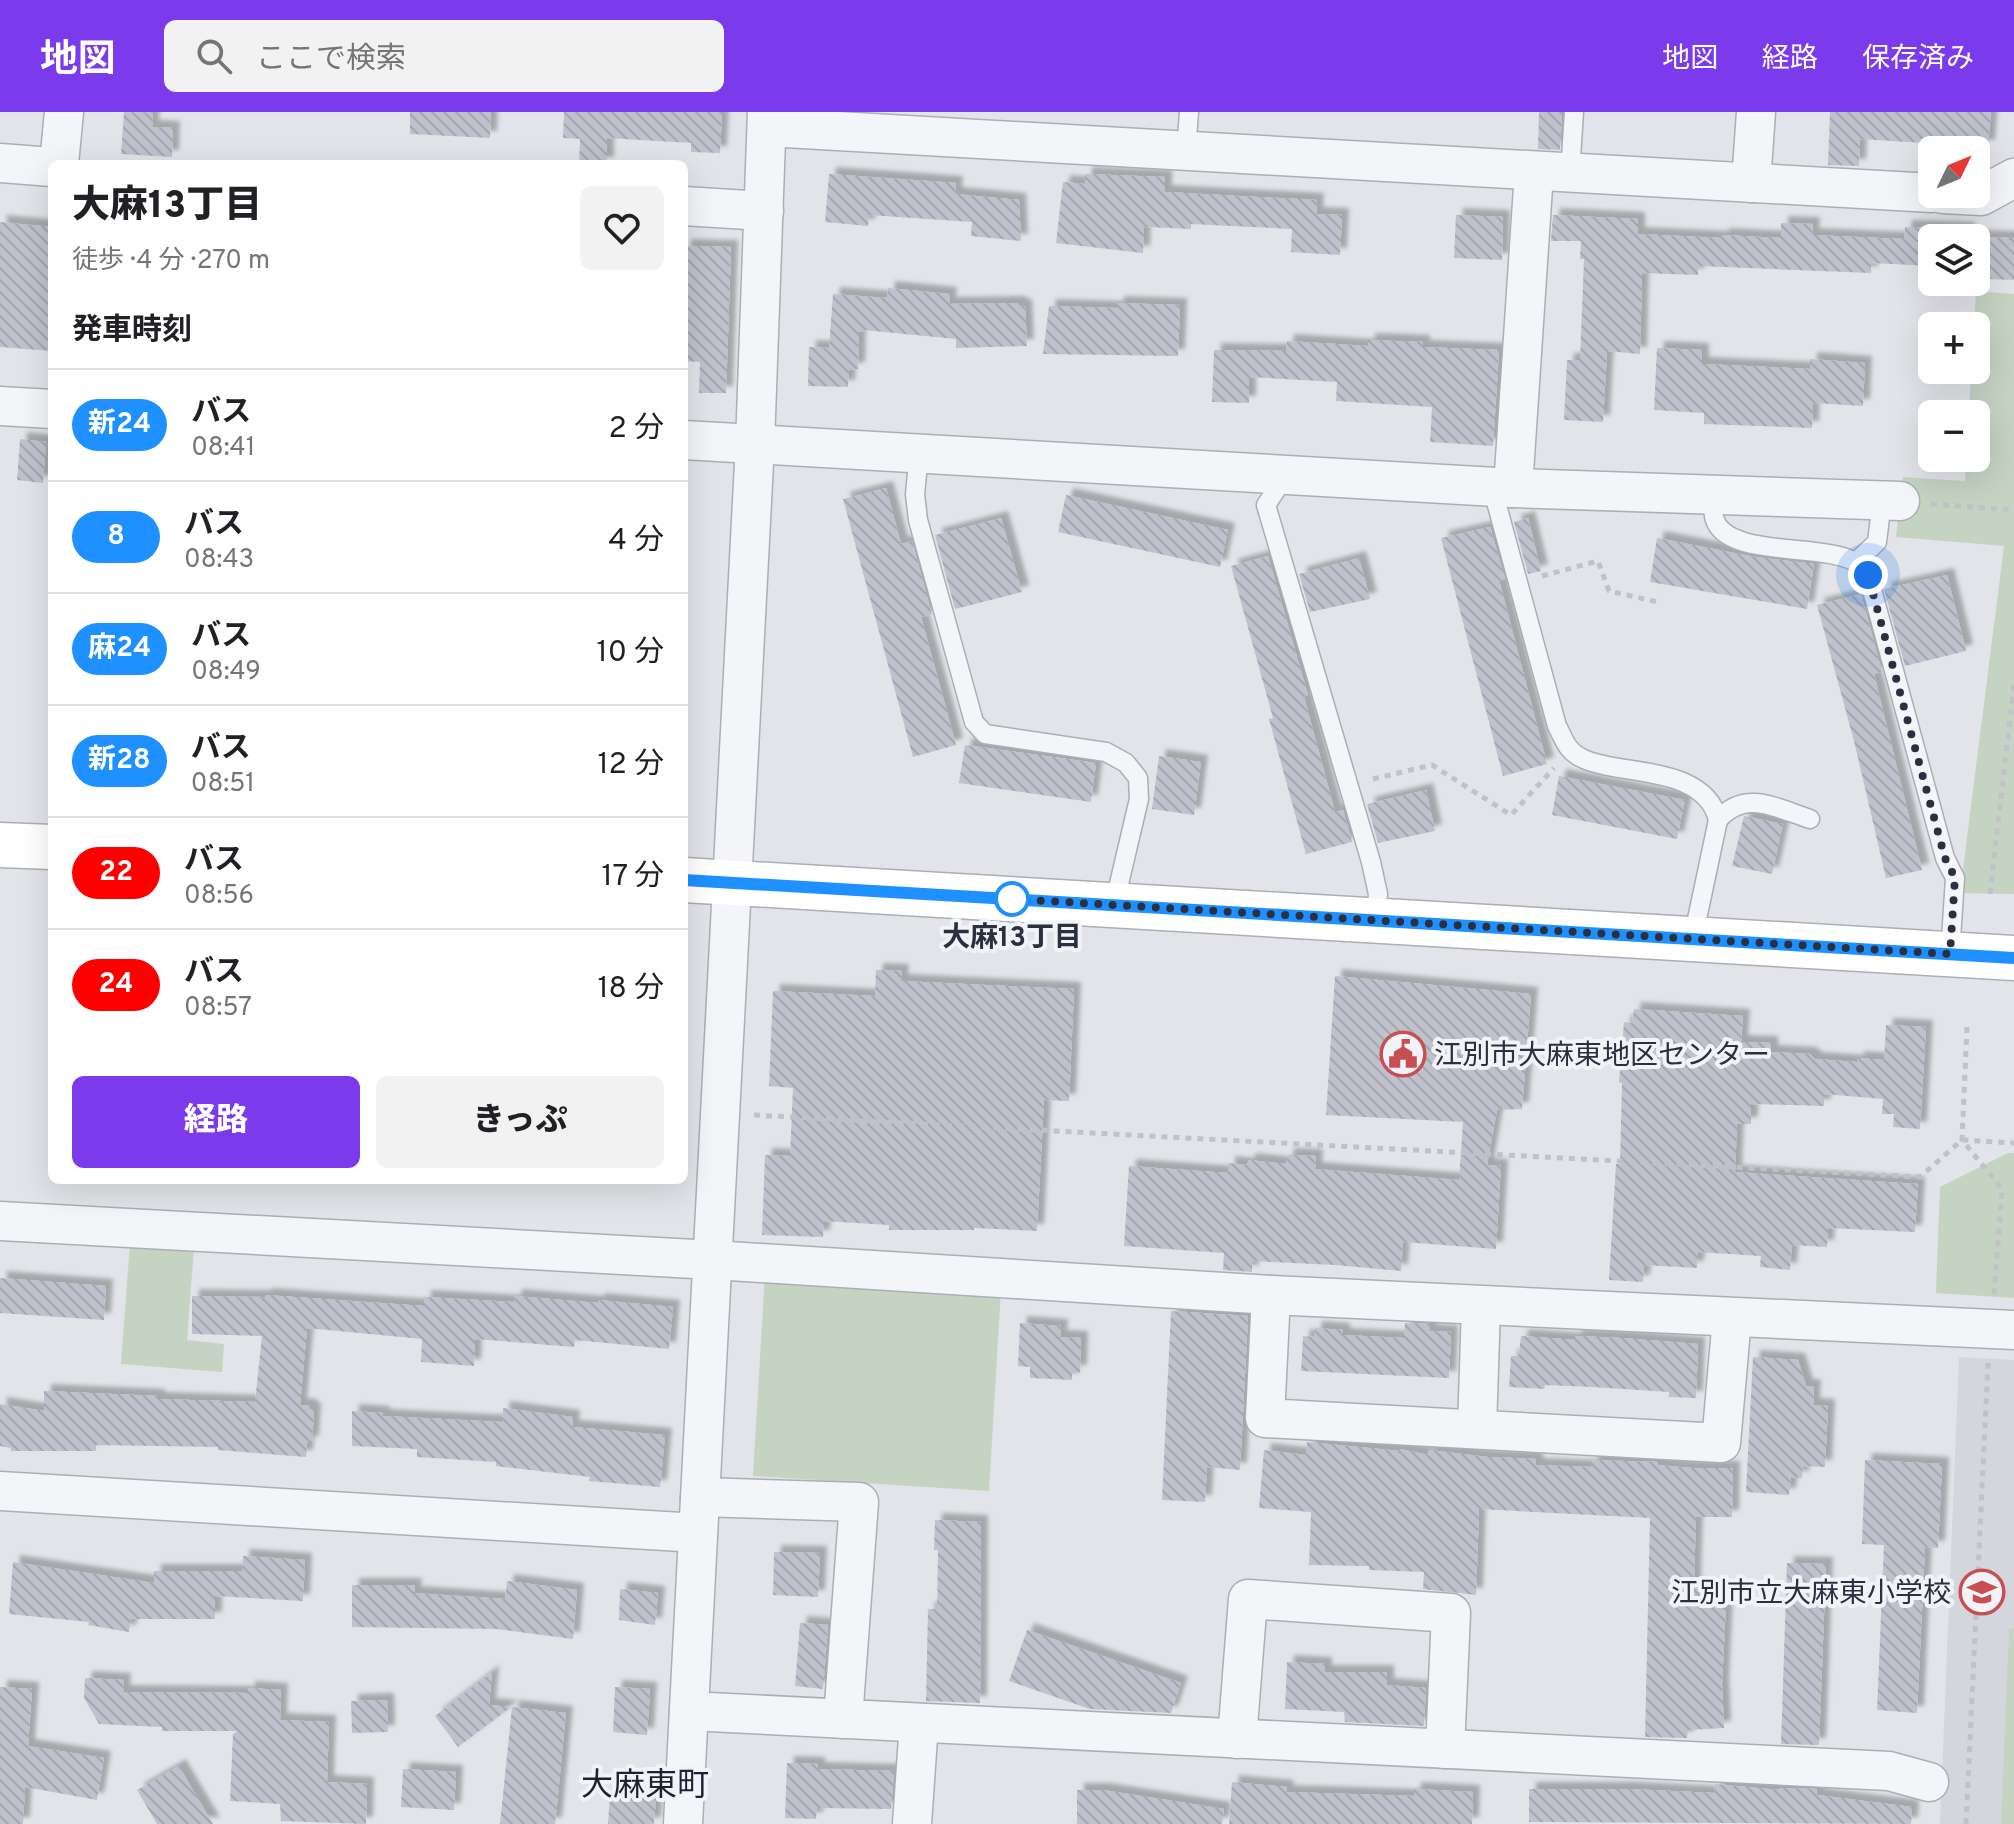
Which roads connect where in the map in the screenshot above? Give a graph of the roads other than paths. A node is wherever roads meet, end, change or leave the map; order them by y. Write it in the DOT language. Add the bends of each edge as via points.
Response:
graph roads {
  1 [pos="64,112"];
  2 [pos="1189,112"];
  3 [pos="1574,112"];
  4 [pos="1756,112"];
  5 [pos="767,120"];
  6 [pos="1186,151"];
  7 [pos="59,160"];
  8 [pos="0,163"];
  9 [pos="48,167"];
  10 [pos="1552,172"];
  11 [pos="2014,178"];
  12 [pos="1751,183"];
  13 [pos="1990,191"];
  14 [pos="1918,192"];
  15 [pos="688,206"];
  16 [pos="764,211"];
  17 [pos="0,406"];
  18 [pos="48,409"];
  19 [pos="688,440"];
  20 [pos="755,444"];
  21 [pos="919,454"];
  22 [pos="1286,475"];
  23 [pos="1502,488"];
  24 [pos="1714,495"];
  25 [pos="1891,501"];
  26 [pos="1856,562"];
  27 [pos="1810,819"];
  28 [pos="1718,820"];
  29 [pos="0,845"];
  30 [pos="48,847"];
  31 [pos="688,880"];
  32 [pos="733,883"];
  33 [pos="1114,905"];
  34 [pos="1376,921"];
  35 [pos="1692,939"];
  36 [pos="1950,954"];
  37 [pos="2014,958"];
  38 [pos="0,1221"];
  39 [pos="713,1260"];
  40 [pos="1271,1295"];
  41 [pos="1481,1306"];
  42 [pos="1732,1318"];
  43 [pos="1998,1331"];
  44 [pos="1477,1429"];
  45 [pos="0,1491"];
  46 [pos="699,1515"];
  47 [pos="689,1711"];
  48 [pos="843,1719"];
  49 [pos="919,1723"];
  50 [pos="1237,1739"];
  51 [pos="1445,1749"];
  52 [pos="1929,1782"];
  53 [pos="683,1824"];
  54 [pos="912,1824"];
  1 -- 7 [label="street"];
  2 -- 6 [label="lane"];
  3 -- 10 [label="lane"];
  4 -- 12 [label="street"];
  5 -- 6 [label="street"];
  5 -- 16 [label="street"];
  6 -- 10 [label="street"];
  8 -- 9 [label="street"];
  10 -- 12 [label="street"];
  10 -- 23 [label="street"];
  11 -- 13 [label="street"];
  12 -- 14 [label="street"];
  15 -- 16 [label="street"];
  16 -- 20 [label="street"];
  17 -- 18 [label="street"];
  19 -- 20 [label="street"];
  20 -- 21 [label="street"];
  20 -- 32 [label="street"];
  21 -- 22 [label="street"];
  21 -- 33 [label="lane" via="918,520 974,722 985,734 1106,752 1126,763 1138,778 1139,799"];
  22 -- 23 [label="street"];
  22 -- 34 [label="lane" via="1266,505 1378,894"];
  23 -- 24 [label="street"];
  23 -- 28 [label="lane" via="1518,583 1557,726 1569,750 1589,762 1687,783 1710,800"];
  24 -- 25 [label="street"];
  24 -- 26 [label="lane" via="1714,520 1727,536"];
  25 -- 26 [label="lane" via="1877,542"];
  26 -- 36 [label="lane" via="1868,575 1945,858 1955,878"];
  27 -- 28 [label="lane" via="1747,801 1729,808"];
  28 -- 35 [label="lane"];
  29 -- 30 [label="main road"];
  31 -- 32 [label="main road"];
  32 -- 33 [label="main road"];
  32 -- 39 [label="street"];
  33 -- 34 [label="main road"];
  34 -- 35 [label="main road"];
  35 -- 36 [label="main road"];
  36 -- 37 [label="main road"];
  38 -- 39 [label="street"];
  39 -- 40 [label="street"];
  39 -- 46 [label="street"];
  40 -- 41 [label="street"];
  40 -- 44 [label="street" via="1265,1418"];
  41 -- 42 [label="street"];
  41 -- 44 [label="street"];
  42 -- 43 [label="street"];
  42 -- 44 [label="street" via="1721,1443"];
  45 -- 46 [label="street"];
  46 -- 47 [label="street"];
  46 -- 48 [label="street" via="859,1502"];
  47 -- 48 [label="street"];
  47 -- 53 [label="street"];
  48 -- 49 [label="street"];
  49 -- 50 [label="street"];
  49 -- 54 [label="street"];
  50 -- 51 [label="street"];
  50 -- 51 [label="street" via="1248,1599 1451,1613"];
  51 -- 52 [label="street" via="1889,1771"];
}
